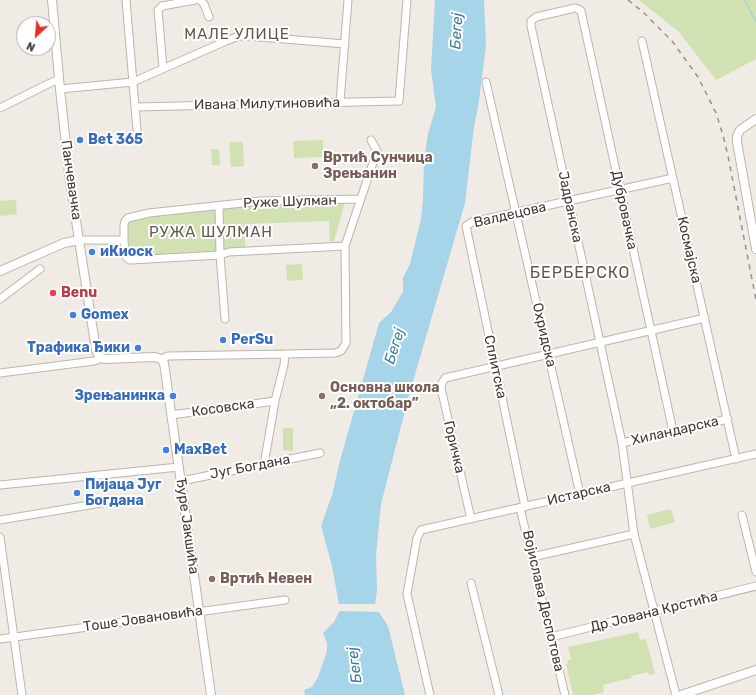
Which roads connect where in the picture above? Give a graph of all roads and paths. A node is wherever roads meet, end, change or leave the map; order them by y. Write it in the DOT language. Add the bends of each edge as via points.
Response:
graph roads {
  1 [pos="52,0"];
  2 [pos="126,0"];
  3 [pos="195,0"];
  4 [pos="200,0"];
  5 [pos="348,0"];
  6 [pos="407,0"];
  7 [pos="581,11"];
  8 [pos="210,17"];
  9 [pos="642,41"];
  10 [pos="345,44"];
  11 [pos="163,68"];
  12 [pos="59,79"];
  13 [pos="133,82"];
  14 [pos="486,82"];
  15 [pos="60,89"];
  16 [pos="340,102"];
  17 [pos="135,107"];
  18 [pos="0,108"];
  19 [pos="756,119"];
  20 [pos="137,130"];
  21 [pos="371,140"];
  22 [pos="673,178"];
  23 [pos="620,190"];
  24 [pos="360,199"];
  25 [pos="569,202"];
  26 [pos="219,206"];
  27 [pos="515,213"];
  28 [pos="466,228"];
  29 [pos="80,240"];
  30 [pos="124,240"];
  31 [pos="345,246"];
  32 [pos="756,249"];
  33 [pos="220,255"];
  34 [pos="40,269"];
  35 [pos="0,271"];
  36 [pos="0,299"];
  37 [pos="705,318"];
  38 [pos="225,319"];
  39 [pos="651,331"];
  40 [pos="600,342"];
  41 [pos="286,354"];
  42 [pos="548,354"];
  43 [pos="102,358"];
  44 [pos="161,359"];
  45 [pos="495,366"];
  46 [pos="0,372"];
  47 [pos="275,401"];
  48 [pos="171,415"];
  49 [pos="728,419"];
  50 [pos="673,431"];
  51 [pos="622,443"];
  52 [pos="320,453"];
  53 [pos="756,454"];
  54 [pos="736,459"];
  55 [pos="266,464"];
  56 [pos="179,467"];
  57 [pos="180,481"];
  58 [pos="628,483"];
  59 [pos="0,485"];
  60 [pos="580,494"];
  61 [pos="113,501"];
  62 [pos="522,507"];
  63 [pos="742,515"];
  64 [pos="471,519"];
  65 [pos="0,520"];
  66 [pos="634,534"];
  67 [pos="0,537"];
  68 [pos="532,557"];
  69 [pos="756,572"];
  70 [pos="471,583"];
  71 [pos="756,586"];
  72 [pos="285,600"];
  73 [pos="199,612"];
  74 [pos="654,612"];
  75 [pos="14,637"];
  76 [pos="551,637"];
  77 [pos="0,639"];
  78 [pos="756,670"];
  79 [pos="22,695"];
  80 [pos="211,695"];
  81 [pos="430,695"];
  82 [pos="499,695"];
  83 [pos="565,695"];
  84 [pos="676,695"];
  85 [pos="681,695"];
  1 -- 12 [label="street, Панчевачка"];
  2 -- 13 [label="street"];
  3 -- 11 [label="street" via="159,8"];
  4 -- 8 [label="street"];
  5 -- 10 [label="street"];
  6 -- 16 [label="street, Ивана Милутиновића" via="399,101"];
  7 -- 23 [label="street, Дубровачка"];
  7 -- 25 [label="street, Јадранска" via="575,8 536,17 531,21"];
  9 -- 22 [label="street, Космајска"];
  10 -- 11 [label="street" via="239,36"];
  10 -- 16 [label="street"];
  11 -- 13 [label="street"];
  12 -- 15 [label="street, Панчевачка"];
  12 -- 18 [label="street"];
  13 -- 15 [label="street"];
  13 -- 17 [label="street"];
  14 -- 27 [label="street, Охридска"];
  15 -- 29 [label="street, Панчевачка" via="70,182"];
  16 -- 17 [label="street, Ивана Милутиновића"];
  17 -- 20 [label="street"];
  19 -- 32 [label="street" via="740,130 736,142"];
  21 -- 24 [label="street, Руже Шулман" via="376,151"];
  22 -- 23 [label="street, Валдецова"];
  22 -- 37 [label="street, Космајска"];
  23 -- 25 [label="street, Валдецова"];
  23 -- 39 [label="street, Дубровачка"];
  24 -- 26 [label="street, Руже Шулман" via="261,201"];
  24 -- 31 [label="street, Руже Шулман"];
  25 -- 27 [label="street, Валдецова"];
  25 -- 40 [label="street, Јадранска"];
  26 -- 30 [label="street, Руже Шулман" via="149,213 128,218 124,225"];
  26 -- 33 [label="street"];
  27 -- 28 [label="street, Валдецова" via="472,222 467,224"];
  27 -- 42 [label="street, Охридска"];
  28 -- 45 [label="street, Сплитска"];
  29 -- 30 [label="street"];
  29 -- 35 [label="street" via="64,243"];
  29 -- 43 [label="street, Панчевачка" via="96,350"];
  30 -- 33 [label="street, Руже Шулман" via="125,255 130,260"];
  31 -- 33 [label="street, Руже Шулман" via="229,252"];
  31 -- 41 [label="street, Руже Шулман" via="346,343 335,353"];
  33 -- 38 [label="street"];
  34 -- 36 [label="street"];
  37 -- 39 [label="street"];
  37 -- 49 [label="street, Космајска"];
  39 -- 40 [label="street"];
  39 -- 50 [label="street, Дубровачка"];
  40 -- 42 [label="street"];
  40 -- 51 [label="street, Јадранска"];
  41 -- 44 [label="street" via="168,356"];
  41 -- 47 [label="street"];
  42 -- 45 [label="street"];
  42 -- 60 [label="street, Охридска"];
  43 -- 44 [label="street"];
  43 -- 46 [label="street"];
  44 -- 48 [label="street, Ђуре Јакшића" via="164,363"];
  45 -- 62 [label="street, Сплитска"];
  45 -- 64 [label="street, Горичка" via="447,377 441,388"];
  47 -- 48 [label="street, Косовска"];
  47 -- 55 [label="street"];
  48 -- 56 [label="street, Ђуре Јакшића"];
  49 -- 50 [label="street, Хиландарска"];
  49 -- 54 [label="street, Космајска"];
  50 -- 51 [label="street, Хиландарска"];
  51 -- 58 [label="street, Јадранска"];
  52 -- 55 [label="street, Југ Богдана"];
  53 -- 54 [label="street, Истарска"];
  54 -- 58 [label="street, Истарска"];
  55 -- 57 [label="street, Југ Богдана"];
  56 -- 57 [label="street, Ђуре Јакшића"];
  56 -- 59 [label="street"];
  57 -- 73 [label="street, Ђуре Јакшића"];
  58 -- 60 [label="street, Истарска"];
  58 -- 66 [label="street, Јадранска"];
  60 -- 62 [label="street, Истарска"];
  61 -- 65 [label="street"];
  62 -- 64 [label="street, Истарска"];
  62 -- 68 [label="street, Војислава Деспотова"];
  63 -- 69 [label="street"];
  64 -- 81 [label="street, Истарска" via="421,530 417,538 408,594"];
  66 -- 68 [label="street"];
  66 -- 74 [label="street, Јадранска"];
  67 -- 75 [label="street"];
  68 -- 76 [label="street, Војислава Деспотова"];
  70 -- 82 [label="street"];
  71 -- 74 [label="street, Др Јована Крстића"];
  72 -- 73 [label="street, Тоше Јовановића"];
  73 -- 75 [label="street, Тоше Јовановића"];
  73 -- 80 [label="street, Ђуре Јакшића"];
  74 -- 76 [label="street, Др Јована Крстића"];
  74 -- 84 [label="street, Јадранска"];
  75 -- 77 [label="street, Тоше Јовановића"];
  75 -- 79 [label="street"];
  76 -- 83 [label="street, Војислава Деспотова"];
  78 -- 85 [label="street"];
}
